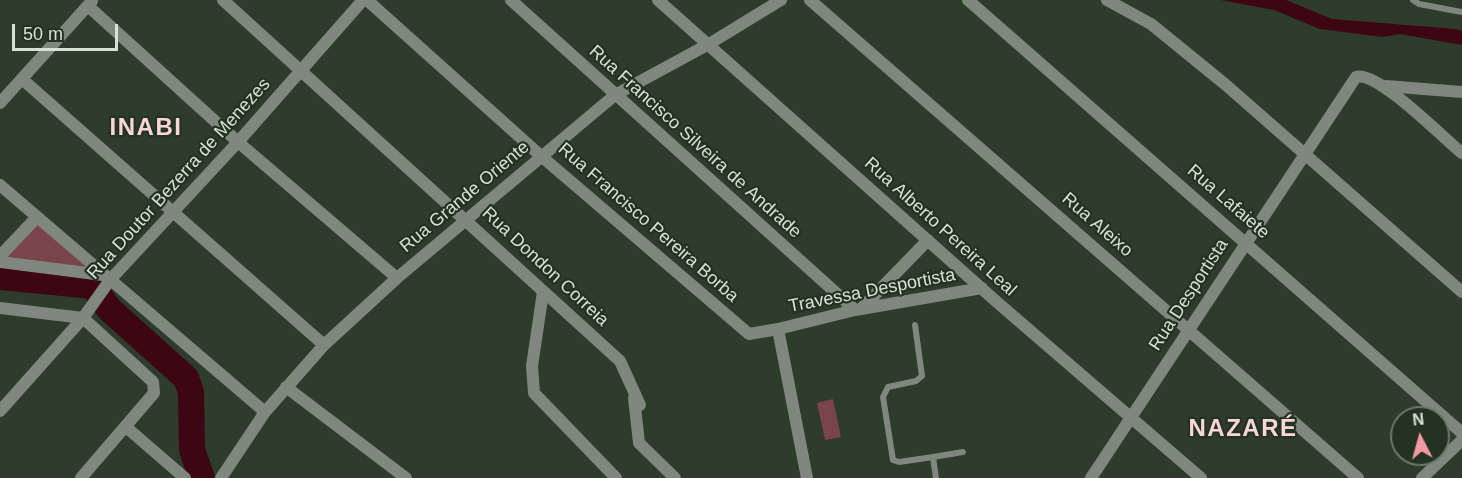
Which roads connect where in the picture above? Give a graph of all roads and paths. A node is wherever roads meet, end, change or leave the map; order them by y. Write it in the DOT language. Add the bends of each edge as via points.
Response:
graph roads {
  1 [pos="223,0"];
  2 [pos="365,0"];
  3 [pos="511,0"];
  4 [pos="658,0"];
  5 [pos="781,0"];
  6 [pos="810,0"];
  7 [pos="968,0"];
  8 [pos="1107,0"];
  9 [pos="1413,0"];
  10 [pos="90,3"];
  11 [pos="1462,12"];
  12 [pos="709,44"];
  13 [pos="301,71"];
  14 [pos="22,79"];
  15 [pos="1386,86"];
  16 [pos="1462,92"];
  17 [pos="615,95"];
  18 [pos="0,103"];
  19 [pos="238,142"];
  20 [pos="1304,153"];
  21 [pos="1462,153"];
  22 [pos="541,156"];
  23 [pos="0,184"];
  24 [pos="172,212"];
  25 [pos="36,218"];
  26 [pos="467,219"];
  27 [pos="928,240"];
  28 [pos="1246,242"];
  29 [pos="0,256"];
  30 [pos="0,262"];
  31 [pos="397,278"];
  32 [pos="103,286"];
  33 [pos="982,288"];
  34 [pos="543,292"];
  35 [pos="1462,292"];
  36 [pos="0,308"];
  37 [pos="858,309"];
  38 [pos="83,318"];
  39 [pos="915,325"];
  40 [pos="778,329"];
  41 [pos="1188,329"];
  42 [pos="324,345"];
  43 [pos="286,387"];
  44 [pos="0,411"];
  45 [pos="265,412"];
  46 [pos="1131,417"];
  47 [pos="126,427"];
  48 [pos="1462,434"];
  49 [pos="1462,440"];
  50 [pos="963,452"];
  51 [pos="933,457"];
  52 [pos="81,478"];
  53 [pos="185,478"];
  54 [pos="221,478"];
  55 [pos="406,478"];
  56 [pos="616,478"];
  57 [pos="675,478"];
  58 [pos="807,478"];
  59 [pos="936,478"];
  60 [pos="1090,478"];
  61 [pos="1201,478"];
  62 [pos="1358,478"];
  63 [pos="1422,478"];
  1 -- 13 [label="street, Rua Dondon Correia"];
  2 -- 13 [label="street, Rua Doutor Bezerra de Menezes"];
  2 -- 22 [label="street, Rua Francisco Pereira Borba"];
  3 -- 17 [label="street, Rua Francisco Silveira de Andrade"];
  4 -- 12 [label="street, Rua Alberto Pereira Leal"];
  5 -- 12 [label="street, Rua Grande Oriente"];
  6 -- 41 [label="street, Rua Aleixo"];
  7 -- 28 [label="street, Rua Lafaiete"];
  8 -- 20 [label="street" via="1151,24"];
  9 -- 11 [label="lane"];
  10 -- 14 [label="street"];
  10 -- 19 [label="street"];
  12 -- 17 [label="street, Rua Grande Oriente"];
  12 -- 27 [label="street, Rua Alberto Pereira Leal"];
  13 -- 19 [label="street, Rua Doutor Bezerra de Menezes"];
  13 -- 26 [label="street, Rua Dondon Correia"];
  14 -- 18 [label="street"];
  14 -- 24 [label="street"];
  15 -- 16 [label="street"];
  15 -- 20 [label="street, Rua Desportista" via="1361,75 1352,80"];
  15 -- 21 [label="street"];
  17 -- 22 [label="street, Rua Grande Oriente"];
  17 -- 37 [label="street, Rua Francisco Silveira de Andrade"];
  19 -- 24 [label="street, Rua Doutor Bezerra de Menezes"];
  19 -- 31 [label="street"];
  20 -- 28 [label="street, Rua Desportista"];
  20 -- 35 [label="street"];
  22 -- 26 [label="street, Rua Grande Oriente"];
  22 -- 40 [label="street, Rua Francisco Pereira Borba" via="749,334"];
  23 -- 25 [label="street"];
  24 -- 32 [label="street, Rua Doutor Bezerra de Menezes"];
  24 -- 42 [label="street"];
  25 -- 29 [label="street"];
  25 -- 32 [label="street"];
  26 -- 31 [label="street, Rua Grande Oriente"];
  26 -- 34 [label="street, Rua Dondon Correia"];
  27 -- 33 [label="street, Rua Alberto Pereira Leal"];
  27 -- 37 [label="street"];
  28 -- 41 [label="street, Rua Desportista"];
  28 -- 48 [label="street, Rua Lafaiete"];
  30 -- 32 [label="street"];
  31 -- 42 [label="street, Rua Grande Oriente"];
  32 -- 38 [label="street, Rua Doutor Bezerra de Menezes"];
  32 -- 45 [label="street"];
  33 -- 37 [label="street, Travessa Desportista"];
  33 -- 46 [label="street, Rua Alberto Pereira Leal" via="995,306"];
  34 -- 56 [label="street" via="532,366 534,393"];
  34 -- 57 [label="street, Rua Dondon Correia" via="620,361 637,401 639,443"];
  36 -- 38 [label="street"];
  37 -- 40 [label="street, Travessa Desportista"];
  38 -- 44 [label="street, Rua Doutor Bezerra de Menezes"];
  38 -- 47 [label="street" via="150,378 154,386 154,393"];
  39 -- 51 [label="lane" via="922,376 888,387 883,397 893,460"];
  40 -- 58 [label="street, Travessa Desportista"];
  41 -- 46 [label="street, Rua Desportista"];
  41 -- 62 [label="street, Rua Aleixo"];
  42 -- 43 [label="street, Rua Grande Oriente"];
  43 -- 45 [label="street, Rua Grande Oriente"];
  43 -- 55 [label="street"];
  45 -- 54 [label="street, Rua Grande Oriente"];
  46 -- 60 [label="street, Rua Desportista"];
  46 -- 61 [label="street, Rua Alberto Pereira Leal"];
  47 -- 52 [label="street"];
  47 -- 53 [label="street"];
  49 -- 63 [label="street"];
  50 -- 51 [label="lane"];
  51 -- 59 [label="lane"];
}
